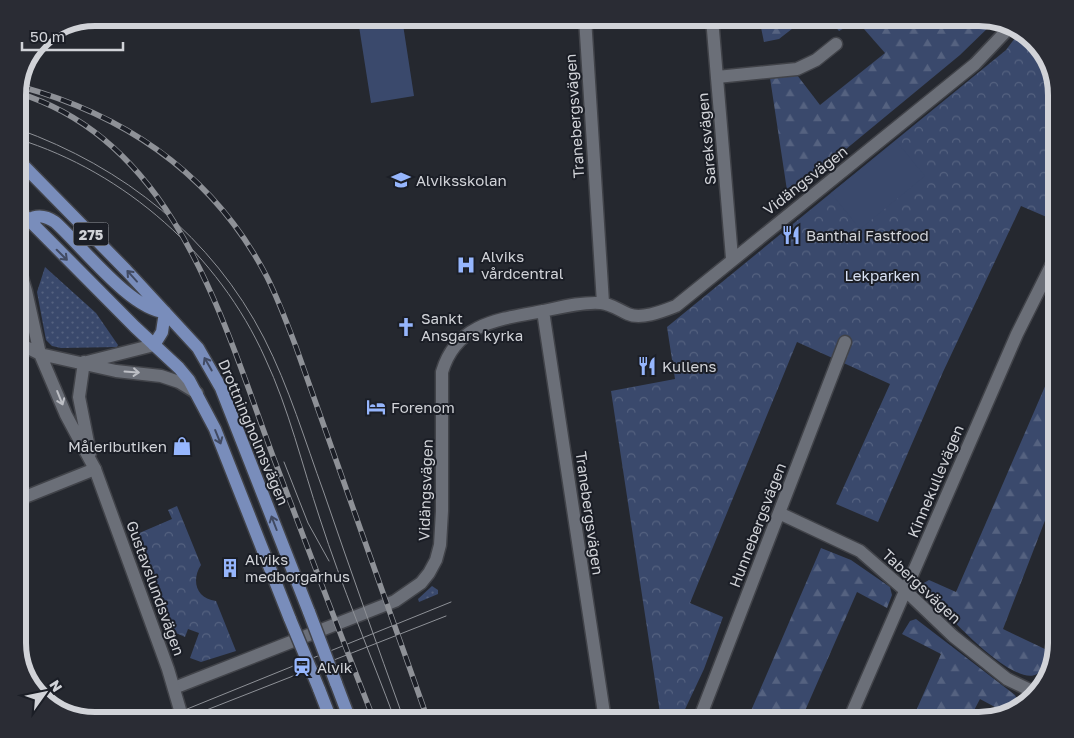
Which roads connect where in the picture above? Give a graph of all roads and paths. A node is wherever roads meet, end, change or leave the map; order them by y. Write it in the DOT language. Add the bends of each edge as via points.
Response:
graph roads {
  1 [pos="586,26"];
  2 [pos="713,26"];
  3 [pos="1006,31"];
  4 [pos="836,44"];
  5 [pos="717,77"];
  6 [pos="26,168"];
  7 [pos="28,220"];
  8 [pos="26,222"];
  9 [pos="732,258"];
  10 [pos="1048,272"];
  11 [pos="26,291"];
  12 [pos="603,302"];
  13 [pos="543,311"];
  14 [pos="165,312"];
  15 [pos="845,342"];
  16 [pos="154,345"];
  17 [pos="26,347"];
  18 [pos="40,354"];
  19 [pos="84,362"];
  20 [pos="197,393"];
  21 [pos="93,464"];
  22 [pos="26,497"];
  23 [pos="779,513"];
  24 [pos="906,591"];
  25 [pos="174,688"];
  26 [pos="1029,690"];
  27 [pos="181,712"];
  28 [pos="328,712"];
  29 [pos="347,712"];
  30 [pos="604,712"];
  31 [pos="702,712"];
  32 [pos="853,712"];
  1 -- 12 [label="street, Tranebergsvägen"];
  2 -- 5 [label="street, Sareksvägen"];
  3 -- 9 [label="street, Vidängsvägen" via="975,64"];
  4 -- 5 [label="street" via="816,60 797,69"];
  5 -- 9 [label="street, Sareksvägen"];
  14 -- 6 [label="main road, Drottningholmsvägen / 275, one-way"];
  7 -- 8 [label="street"];
  7 -- 14 [label="main road" via="46,216 55,222 144,307"];
  7 -- 16 [label="main road, 275, one-way"];
  9 -- 12 [label="street, Vidängsvägen" via="676,306 660,312 631,315"];
  10 -- 24 [label="street, Kinnekullevägen" via="1017,334"];
  11 -- 18 [label="street, Gustavslundsvägen"];
  12 -- 13 [label="street, Vidängsvägen"];
  13 -- 25 [label="street, Vidängsvägen" via="488,322 476,328 464,336 445,360 442,372 440,537 436,560 421,583 395,601"];
  13 -- 30 [label="street, Tranebergsvägen"];
  14 -- 16 [label="main road" via="162,332"];
  29 -- 14 [label="main road, Drottningholmsvägen / 275, one-way, bridge" via="221,388 198,348"];
  15 -- 23 [label="street, Hunnebergsvägen"];
  16 -- 19 [label="street"];
  16 -- 20 [label="main road, 275" via="179,368"];
  17 -- 18 [label="street"];
  18 -- 19 [label="street"];
  18 -- 21 [label="street, Gustavslundsvägen, one-way" via="78,439"];
  19 -- 20 [label="street, one-way" via="116,371 161,376"];
  19 -- 21 [label="street, Gustavslundsvägen" via="79,397"];
  20 -- 28 [label="main road, 275, one-way, bridge" via="215,429"];
  21 -- 22 [label="street"];
  21 -- 25 [label="street, Gustavslundsvägen"];
  23 -- 24 [label="street, Tabergsvägen" via="860,551"];
  23 -- 31 [label="street, Hunnebergsvägen"];
  24 -- 26 [label="street, Tabergsvägen" via="960,642 1007,679"];
  24 -- 32 [label="street, Kinnekullevägen"];
  25 -- 27 [label="street, Gustavslundsvägen"];
}
